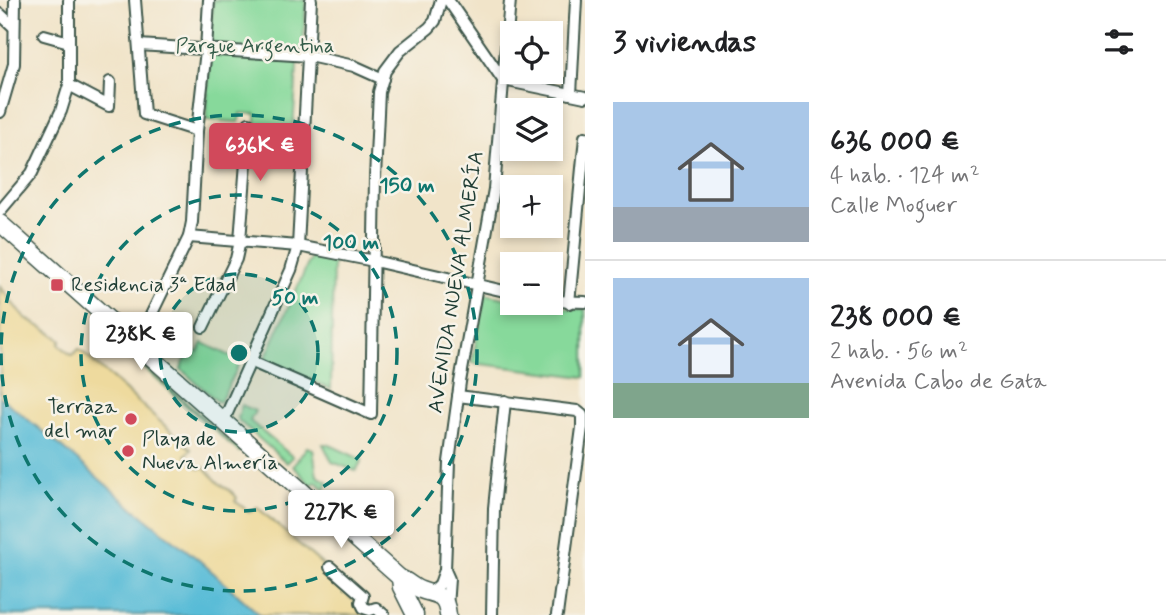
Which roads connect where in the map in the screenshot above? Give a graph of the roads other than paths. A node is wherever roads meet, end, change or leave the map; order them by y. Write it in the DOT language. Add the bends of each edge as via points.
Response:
graph roads {
  1 [pos="15,0"];
  2 [pos="69,0"];
  3 [pos="135,0"];
  4 [pos="209,0"];
  5 [pos="311,0"];
  6 [pos="441,0"];
  7 [pos="449,0"];
  8 [pos="510,0"];
  9 [pos="576,0"];
  10 [pos="0,14"];
  11 [pos="508,21"];
  12 [pos="14,27"];
  13 [pos="44,35"];
  14 [pos="69,42"];
  15 [pos="139,45"];
  16 [pos="206,50"];
  17 [pos="309,56"];
  18 [pos="500,76"];
  19 [pos="383,79"];
  20 [pos="110,82"];
  21 [pos="503,84"];
  22 [pos="522,84"];
  23 [pos="69,85"];
  24 [pos="571,94"];
  25 [pos="585,97"];
  26 [pos="1,103"];
  27 [pos="249,123"];
  28 [pos="197,131"];
  29 [pos="585,137"];
  30 [pos="0,211"];
  31 [pos="0,223"];
  32 [pos="190,237"];
  33 [pos="240,241"];
  34 [pos="298,246"];
  35 [pos="374,261"];
  36 [pos="477,286"];
  37 [pos="500,290"];
  38 [pos="563,302"];
  39 [pos="585,302"];
  40 [pos="569,303"];
  41 [pos="204,327"];
  42 [pos="137,344"];
  43 [pos="250,361"];
  44 [pos="458,396"];
  45 [pos="505,401"];
  46 [pos="223,420"];
  47 [pos="330,567"];
  48 [pos="445,570"];
  49 [pos="400,578"];
  50 [pos="428,592"];
  51 [pos="413,610"];
  52 [pos="449,613"];
  53 [pos="384,615"];
  54 [pos="492,615"];
  55 [pos="557,615"];
  1 -- 12 [label="street"];
  2 -- 14 [label="street"];
  3 -- 15 [label="street"];
  4 -- 16 [label="street"];
  5 -- 17 [label="street"];
  6 -- 19 [label="street" via="435,21 400,51"];
  7 -- 18 [label="street"];
  8 -- 11 [label="street, AVENIDA NUEVA ALMERÍA"];
  9 -- 24 [label="street"];
  10 -- 12 [label="street"];
  12 -- 26 [label="street" via="14,64"];
  13 -- 14 [label="street"];
  14 -- 23 [label="street"];
  15 -- 16 [label="street"];
  15 -- 28 [label="street" via="144,114"];
  16 -- 17 [label="street"];
  16 -- 28 [label="street"];
  17 -- 19 [label="street" via="354,66"];
  17 -- 34 [label="street"];
  19 -- 35 [label="street" via="377,124"];
  20 -- 23 [label="street" via="109,106"];
  21 -- 36 [label="street, AVENIDA NUEVA ALMERÍA" via="494,190"];
  22 -- 24 [label="street"];
  23 -- 30 [label="street" via="32,173"];
  24 -- 25 [label="street"];
  27 -- 33 [label="street"];
  28 -- 32 [label="street"];
  29 -- 40 [label="street"];
  31 -- 42 [label="main road"];
  32 -- 33 [label="street"];
  32 -- 42 [label="street"];
  33 -- 34 [label="street"];
  33 -- 41 [label="street"];
  34 -- 35 [label="street"];
  34 -- 43 [label="street"];
  35 -- 36 [label="street"];
  35 -- 43 [label="street" via="371,414"];
  36 -- 37 [label="street"];
  36 -- 44 [label="street, AVENIDA NUEVA ALMERÍA"];
  38 -- 40 [label="street"];
  39 -- 40 [label="street"];
  42 -- 46 [label="main road"];
  43 -- 46 [label="street"];
  44 -- 45 [label="street"];
  44 -- 48 [label="street, AVENIDA NUEVA ALMERÍA" via="449,462"];
  45 -- 54 [label="street" via="494,508"];
  45 -- 55 [label="street" via="582,415"];
  46 -- 49 [label="main road"];
  47 -- 53 [label="street" via="363,596 363,608 376,608"];
  48 -- 50 [label="street, AVENIDA NUEVA ALMERÍA" via="440,584"];
  48 -- 52 [label="street, AVENIDA NUEVA ALMERÍA"];
  49 -- 50 [label="main road"];
  49 -- 51 [label="main road"];
  50 -- 51 [label="main road" via="416,594"];
  50 -- 52 [label="main road" via="441,597"];
}
